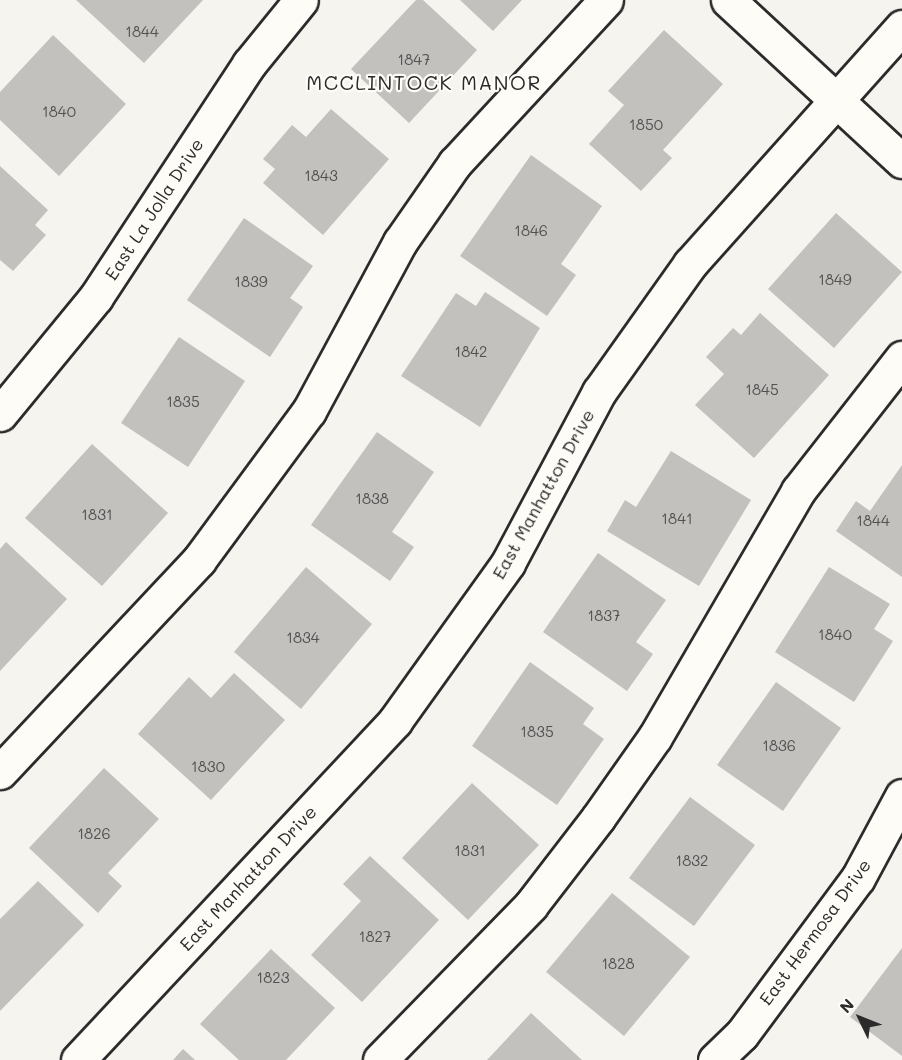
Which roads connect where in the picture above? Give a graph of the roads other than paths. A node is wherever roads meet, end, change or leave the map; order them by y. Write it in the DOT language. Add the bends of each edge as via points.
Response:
graph roads {
  1 [pos="302,0"];
  2 [pos="606,0"];
  3 [pos="728,0"];
  4 [pos="902,27"];
  5 [pos="835,99"];
  6 [pos="902,161"];
  7 [pos="902,358"];
  8 [pos="5,397"];
  9 [pos="0,772"];
  10 [pos="902,796"];
  11 [pos="78,1060"];
  12 [pos="380,1060"];
  13 [pos="715,1060"];
  1 -- 8 [label="street, East La Jolla Drive" via="249,64 96,297"];
  2 -- 9 [label="street" via="455,163 400,242 309,411 199,560"];
  3 -- 5 [label="street"];
  4 -- 5 [label="street, East Manhatton Drive"];
  5 -- 6 [label="street"];
  5 -- 11 [label="street, East Manhatton Drive" via="690,264 599,392 508,563 394,721"];
  7 -- 12 [label="street" via="798,491 655,737 598,818 531,905"];
  10 -- 13 [label="street, East Hermosa Drive" via="858,879 742,1034"];
}
